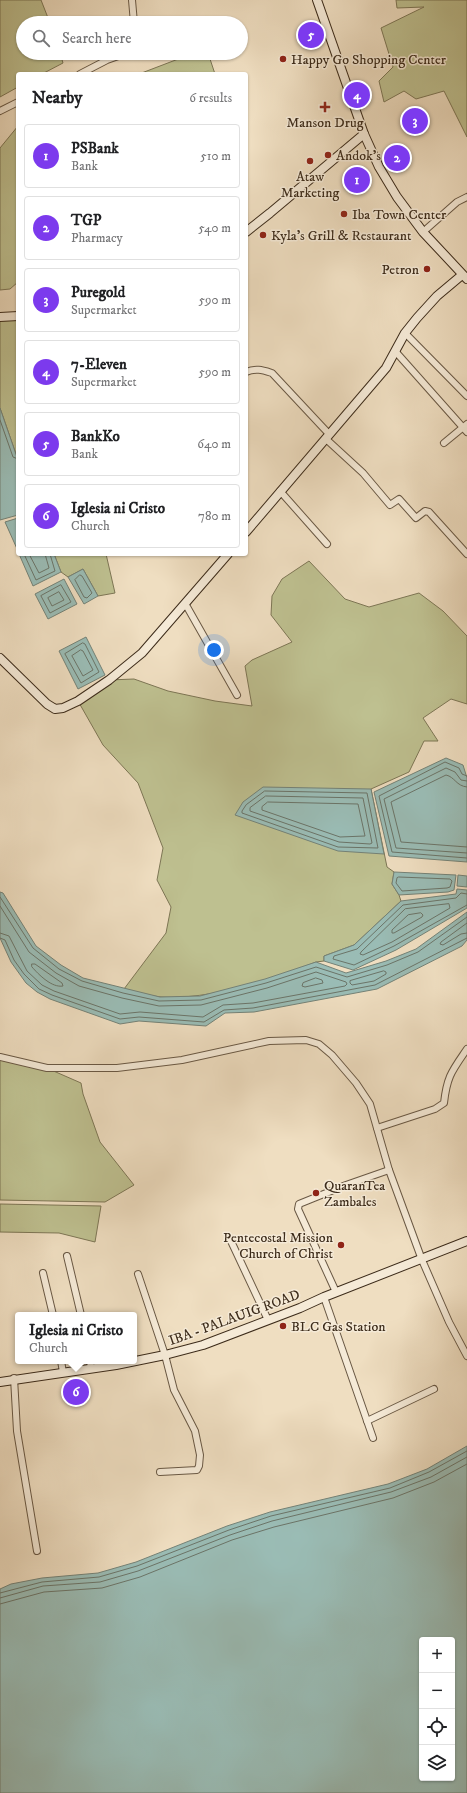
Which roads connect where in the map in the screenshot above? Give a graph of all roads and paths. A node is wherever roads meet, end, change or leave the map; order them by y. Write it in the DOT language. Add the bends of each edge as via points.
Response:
graph roads {
  1 [pos="132,0"];
  2 [pos="317,0"];
  3 [pos="133,16"];
  4 [pos="107,60"];
  5 [pos="84,72"];
  6 [pos="16,103"];
  7 [pos="0,111"];
  8 [pos="364,134"];
  9 [pos="467,197"];
  10 [pos="248,230"];
  11 [pos="423,232"];
  12 [pos="465,277"];
  13 [pos="16,316"];
  14 [pos="0,317"];
  15 [pos="405,333"];
  16 [pos="395,351"];
  17 [pos="248,371"];
  18 [pos="467,396"];
  19 [pos="466,428"];
  20 [pos="328,436"];
  21 [pos="444,443"];
  22 [pos="280,491"];
  23 [pos="248,530"];
  24 [pos="327,544"];
  25 [pos="467,554"];
  26 [pos="226,556"];
  27 [pos="186,605"];
  28 [pos="0,658"];
  29 [pos="237,695"];
  30 [pos="467,1049"];
  31 [pos="0,1057"];
  32 [pos="377,1128"];
  33 [pos="389,1170"];
  34 [pos="230,1239"];
  35 [pos="467,1241"];
  36 [pos="67,1256"];
  37 [pos="422,1260"];
  38 [pos="43,1272"];
  39 [pos="138,1274"];
  40 [pos="336,1292"];
  41 [pos="324,1297"];
  42 [pos="53,1312"];
  43 [pos="80,1312"];
  44 [pos="268,1320"];
  45 [pos="165,1355"];
  46 [pos="467,1356"];
  47 [pos="137,1359"];
  48 [pos="62,1364"];
  49 [pos="91,1365"];
  50 [pos="63,1372"];
  51 [pos="14,1378"];
  52 [pos="0,1382"];
  53 [pos="434,1389"];
  54 [pos="367,1421"];
  55 [pos="373,1438"];
  56 [pos="160,1472"];
  57 [pos="37,1551"];
  1 -- 3 [label="street"];
  2 -- 8 [label="main road"];
  4 -- 5 [label="street"];
  6 -- 7 [label="street"];
  8 -- 10 [label="main road"];
  8 -- 11 [label="main road" via="389,184"];
  9 -- 11 [label="street" via="456,202"];
  11 -- 12 [label="main road"];
  12 -- 15 [label="main road" via="437,296"];
  13 -- 14 [label="main road"];
  15 -- 16 [label="main road"];
  15 -- 18 [label="street"];
  16 -- 19 [label="street"];
  16 -- 20 [label="main road" via="386,368"];
  17 -- 20 [label="street" via="260,369 272,373"];
  19 -- 21 [label="street"];
  20 -- 22 [label="main road"];
  20 -- 25 [label="street" via="390,505 399,499 416,518 424,511 429,512"];
  22 -- 23 [label="main road"];
  22 -- 24 [label="street"];
  26 -- 27 [label="main road"];
  27 -- 28 [label="main road" via="142,653 109,680 63,708 54,709 47,704"];
  27 -- 29 [label="street"];
  30 -- 32 [label="street" via="449,1076 444,1103 435,1109"];
  31 -- 32 [label="street" via="47,1068 117,1068 182,1060 269,1041 306,1040 319,1044 332,1055 356,1083 370,1104"];
  32 -- 33 [label="street"];
  33 -- 37 [label="street"];
  33 -- 40 [label="street" via="299,1204 298,1208"];
  34 -- 44 [label="street"];
  35 -- 37 [label="main road, IBA - PALAUIG ROAD"];
  36 -- 43 [label="street"];
  37 -- 40 [label="main road, IBA - PALAUIG ROAD"];
  37 -- 46 [label="street"];
  38 -- 42 [label="street"];
  39 -- 45 [label="street"];
  40 -- 41 [label="main road, IBA - PALAUIG ROAD"];
  41 -- 44 [label="main road, IBA - PALAUIG ROAD"];
  41 -- 54 [label="street"];
  44 -- 45 [label="main road, IBA - PALAUIG ROAD" via="203,1345"];
  45 -- 47 [label="main road, IBA - PALAUIG ROAD"];
  45 -- 56 [label="street" via="174,1390 195,1431 200,1456 197,1470"];
  48 -- 50 [label="street"];
  49 -- 50 [label="main road, IBA - PALAUIG ROAD"];
  50 -- 51 [label="main road, IBA - PALAUIG ROAD"];
  51 -- 52 [label="main road, IBA - PALAUIG ROAD"];
  51 -- 57 [label="street" via="17,1431"];
  53 -- 54 [label="street"];
  54 -- 55 [label="street"];
}
